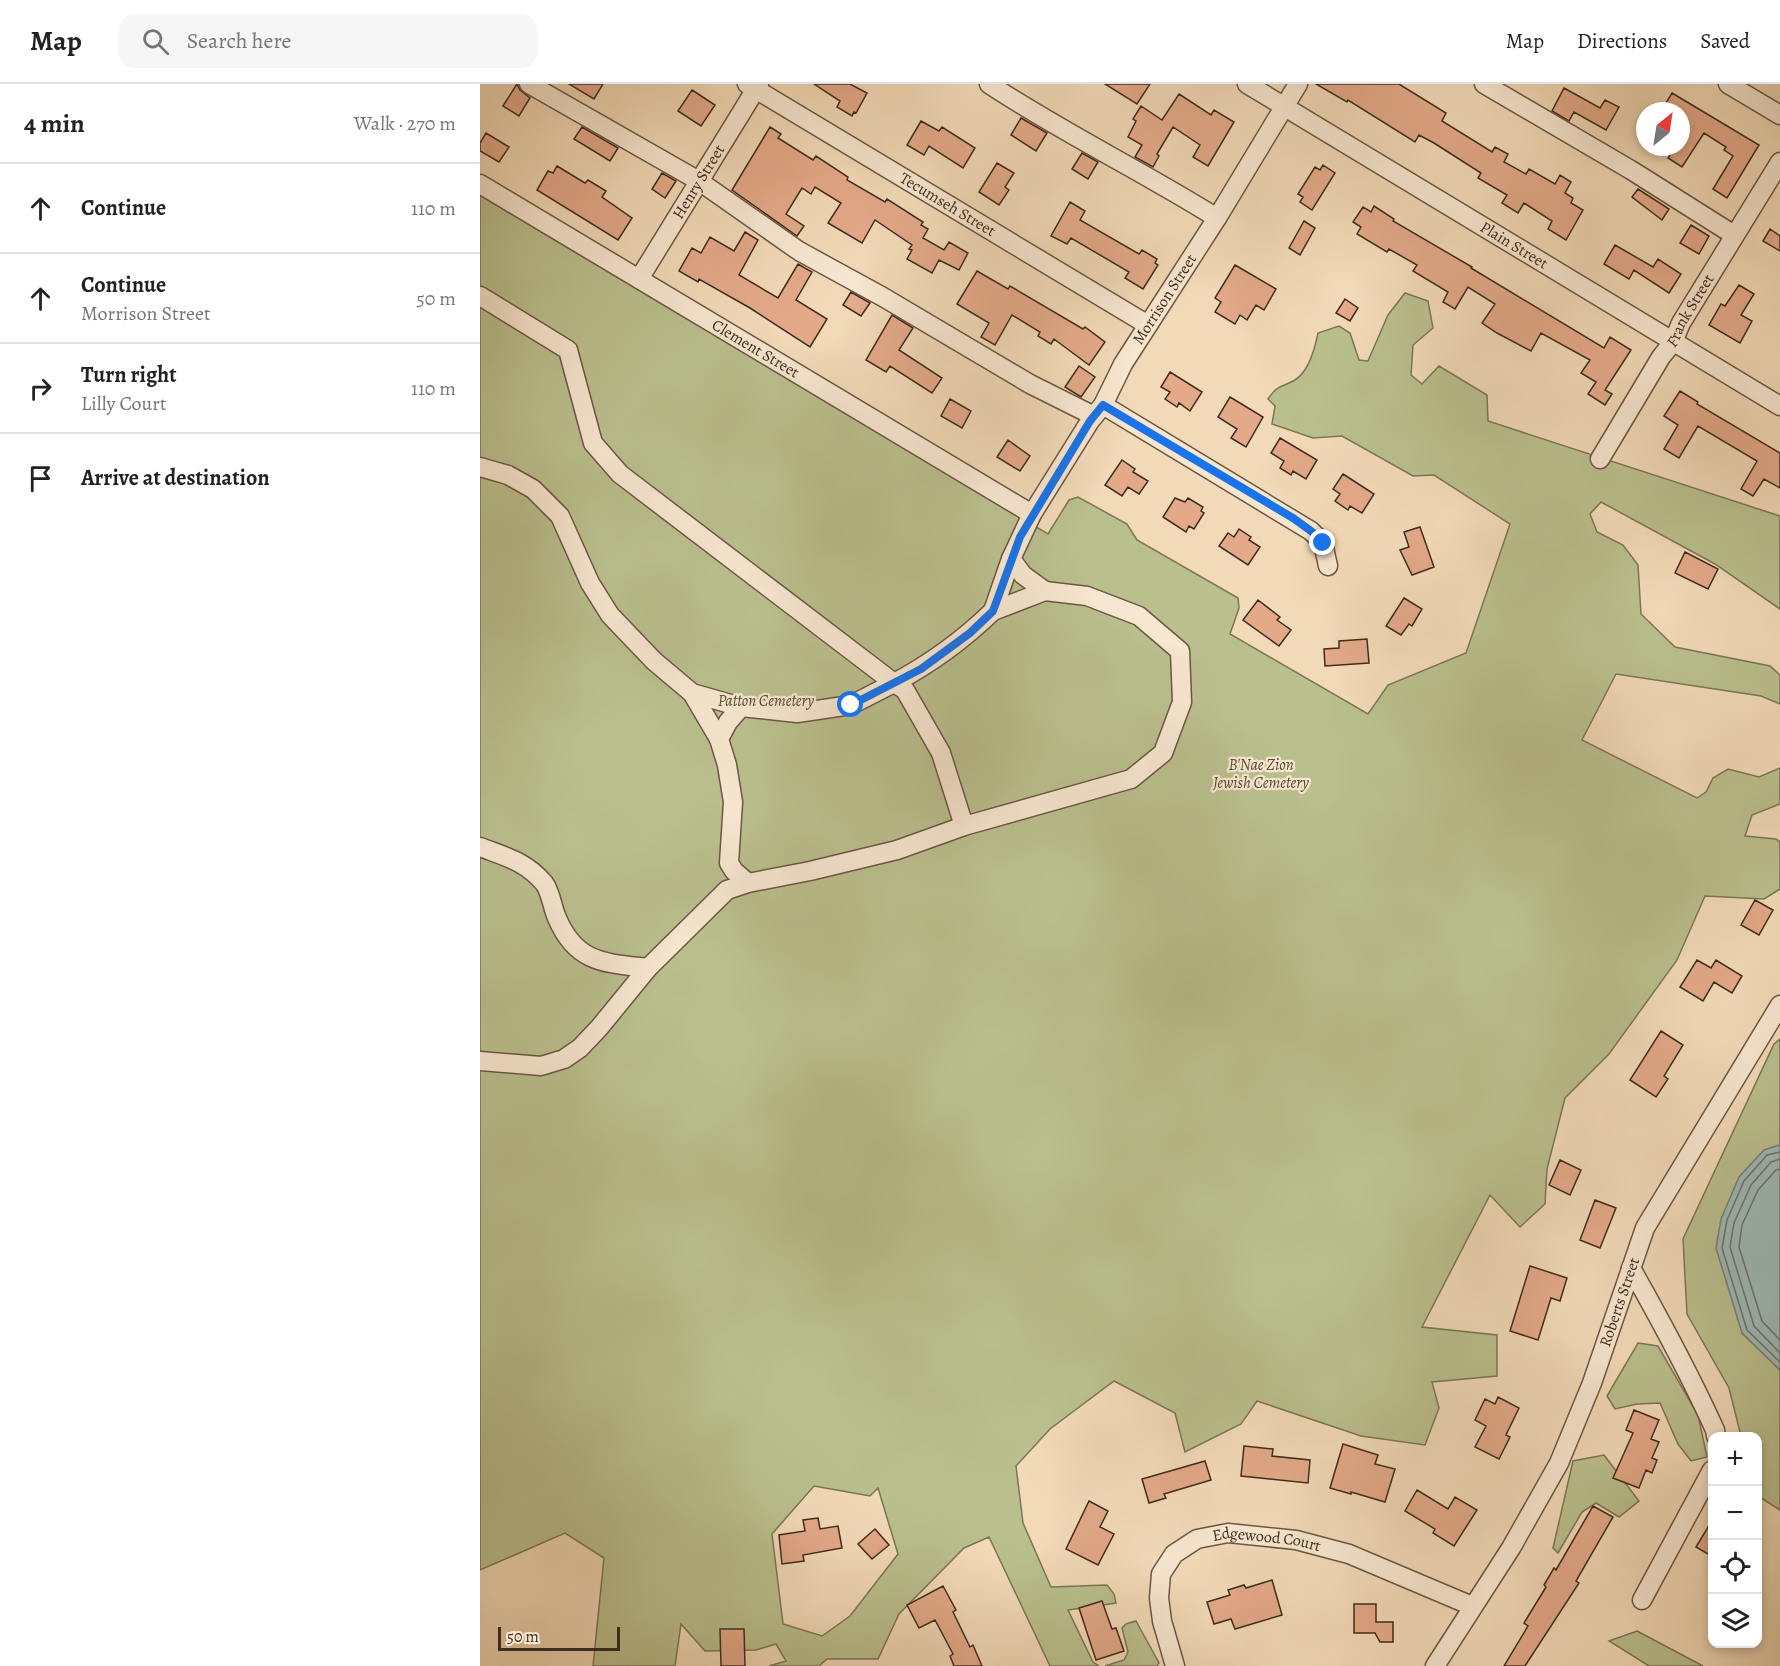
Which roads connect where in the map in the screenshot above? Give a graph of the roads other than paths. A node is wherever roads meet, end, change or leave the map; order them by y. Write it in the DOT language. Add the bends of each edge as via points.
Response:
graph roads {
  1 [pos="530,84"];
  2 [pos="989,84"];
  3 [pos="1247,84"];
  4 [pos="1298,84"];
  5 [pos="1485,84"];
  6 [pos="1728,84"];
  7 [pos="754,86"];
  8 [pos="1284,106"];
  9 [pos="1780,116"];
  10 [pos="1780,162"];
  11 [pos="699,181"];
  12 [pos="480,184"];
  13 [pos="1217,218"];
  14 [pos="1734,235"];
  15 [pos="639,279"];
  16 [pos="480,296"];
  17 [pos="1148,325"];
  18 [pos="1673,342"];
  19 [pos="1780,406"];
  20 [pos="1099,411"];
  21 [pos="1599,459"];
  22 [pos="480,467"];
  23 [pos="1032,514"];
  24 [pos="1011,559"];
  25 [pos="1328,566"];
  26 [pos="1045,591"];
  27 [pos="993,611"];
  28 [pos="894,683"];
  29 [pos="692,693"];
  30 [pos="741,707"];
  31 [pos="719,739"];
  32 [pos="964,826"];
  33 [pos="480,847"];
  34 [pos="729,863"];
  35 [pos="748,883"];
  36 [pos="714,904"];
  37 [pos="648,968"];
  38 [pos="1780,1005"];
  39 [pos="480,1061"];
  40 [pos="1631,1268"];
  41 [pos="1715,1432"];
  42 [pos="1708,1479"];
  43 [pos="1642,1600"];
  44 [pos="1472,1606"];
  45 [pos="1175,1666"];
  46 [pos="1435,1666"];
  1 -- 11 [label="street"];
  2 -- 13 [label="street"];
  3 -- 8 [label="street, Plain Street"];
  4 -- 8 [label="street, Morrison Street"];
  5 -- 14 [label="street"];
  6 -- 9 [label="street"];
  7 -- 11 [label="street, Henry Street"];
  7 -- 17 [label="street, Tecumseh Street"];
  8 -- 13 [label="street, Morrison Street"];
  8 -- 18 [label="street, Plain Street"];
  10 -- 14 [label="street, Frank Street"];
  11 -- 15 [label="street, Henry Street"];
  11 -- 20 [label="street" via="798,251 1030,384"];
  12 -- 15 [label="street, Clement Street"];
  13 -- 17 [label="street, Morrison Street"];
  14 -- 18 [label="street, Frank Street"];
  15 -- 23 [label="street, Clement Street"];
  16 -- 28 [label="street" via="568,350 593,443 620,474"];
  17 -- 20 [label="street, Morrison Street"];
  18 -- 19 [label="street, Plain Street"];
  18 -- 21 [label="street, Frank Street"];
  20 -- 23 [label="street, Morrison Street"];
  20 -- 25 [label="street" via="1293,518 1323,543"];
  22 -- 29 [label="street" via="532,489 560,516 590,583 610,615 654,661"];
  23 -- 24 [label="street, Morrison Street"];
  24 -- 26 [label="street" via="1023,576"];
  24 -- 27 [label="street, Morrison Street"];
  26 -- 27 [label="street"];
  26 -- 32 [label="street" via="1087,596 1140,616 1180,651 1182,702 1163,753 1131,779"];
  27 -- 28 [label="street" via="921,669"];
  28 -- 30 [label="street" via="851,705 797,713"];
  28 -- 32 [label="street" via="905,690 941,753"];
  29 -- 30 [label="street"];
  29 -- 31 [label="street"];
  30 -- 31 [label="street"];
  31 -- 34 [label="street" via="733,802"];
  32 -- 35 [label="street" via="897,850"];
  33 -- 37 [label="street" via="522,863 546,885 565,936 580,952 606,963"];
  34 -- 35 [label="street"];
  34 -- 36 [label="street"];
  35 -- 36 [label="street" via="727,890"];
  36 -- 37 [label="street"];
  37 -- 39 [label="street" via="599,1029 564,1059 541,1066"];
  38 -- 40 [label="street, Roberts Street" via="1645,1228"];
  40 -- 41 [label="street"];
  40 -- 44 [label="street, Roberts Street" via="1592,1383 1559,1463 1511,1548"];
  42 -- 43 [label="street"];
  44 -- 45 [label="street, Edgewood Court" via="1348,1554 1296,1540 1228,1533 1197,1539 1174,1554 1161,1574 1162,1621"];
  44 -- 46 [label="street, Roberts Street"];
}
